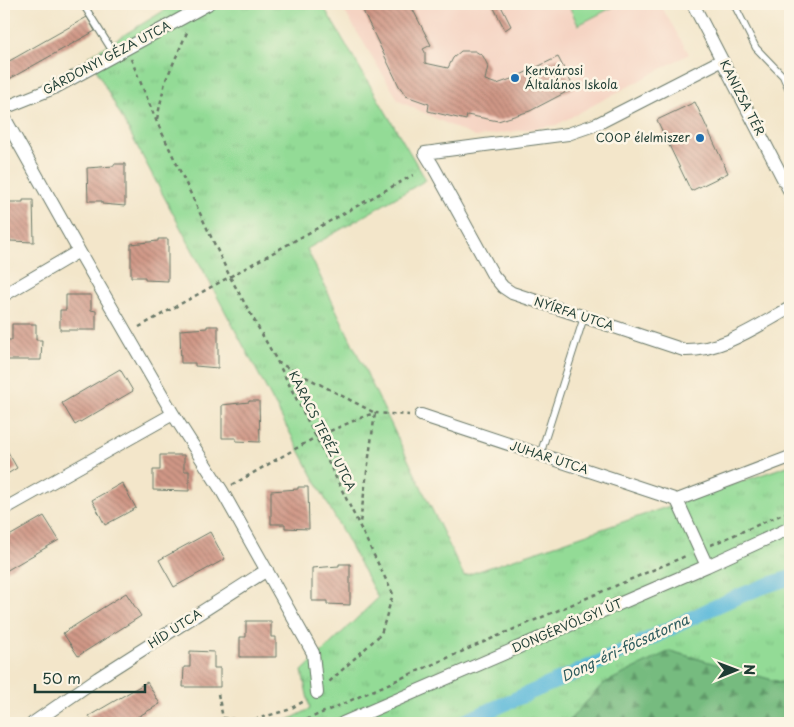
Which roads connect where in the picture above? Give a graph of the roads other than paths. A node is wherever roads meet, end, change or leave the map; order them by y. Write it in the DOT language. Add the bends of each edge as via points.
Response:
graph roads {
  1 [pos="83,4"];
  2 [pos="693,4"];
  3 [pos="734,4"];
  4 [pos="203,7"];
  5 [pos="115,55"];
  6 [pos="722,60"];
  7 [pos="790,92"];
  8 [pos="4,108"];
  9 [pos="4,117"];
  10 [pos="789,188"];
  11 [pos="79,251"];
  12 [pos="4,295"];
  13 [pos="790,308"];
  14 [pos="584,317"];
  15 [pos="173,414"];
  16 [pos="421,415"];
  17 [pos="540,455"];
  18 [pos="790,457"];
  19 [pos="677,500"];
  20 [pos="4,509"];
  21 [pos="790,528"];
  22 [pos="707,566"];
  23 [pos="267,570"];
  24 [pos="317,694"];
  25 [pos="33,723"];
  26 [pos="343,723"];
  1 -- 5 [label="lane"];
  2 -- 6 [label="street, KANIZSA TÉR"];
  3 -- 7 [label="lane" via="756,48 783,76"];
  4 -- 5 [label="street, GÁRDONYI GÉZA UTCA"];
  5 -- 8 [label="street, GÁRDONYI GÉZA UTCA" via="54,88"];
  6 -- 10 [label="street, KANIZSA TÉR"];
  6 -- 14 [label="street, NYÍRFA UTCA" via="598,124 568,134 425,154 493,275 503,287 512,293"];
  9 -- 11 [label="street"];
  11 -- 12 [label="street"];
  11 -- 15 [label="street"];
  13 -- 14 [label="street, NYÍRFA UTCA" via="720,345 697,350 684,350"];
  14 -- 17 [label="lane"];
  15 -- 20 [label="street"];
  15 -- 23 [label="street"];
  16 -- 17 [label="street, JUHAR UTCA"];
  17 -- 19 [label="street, JUHAR UTCA"];
  18 -- 19 [label="street"];
  19 -- 22 [label="street"];
  21 -- 22 [label="street, DONGÉRVÖLGYI ÚT"];
  22 -- 26 [label="street, DONGÉRVÖLGYI ÚT"];
  23 -- 24 [label="street" via="313,653"];
  23 -- 25 [label="street, HÍD UTCA"];
}
